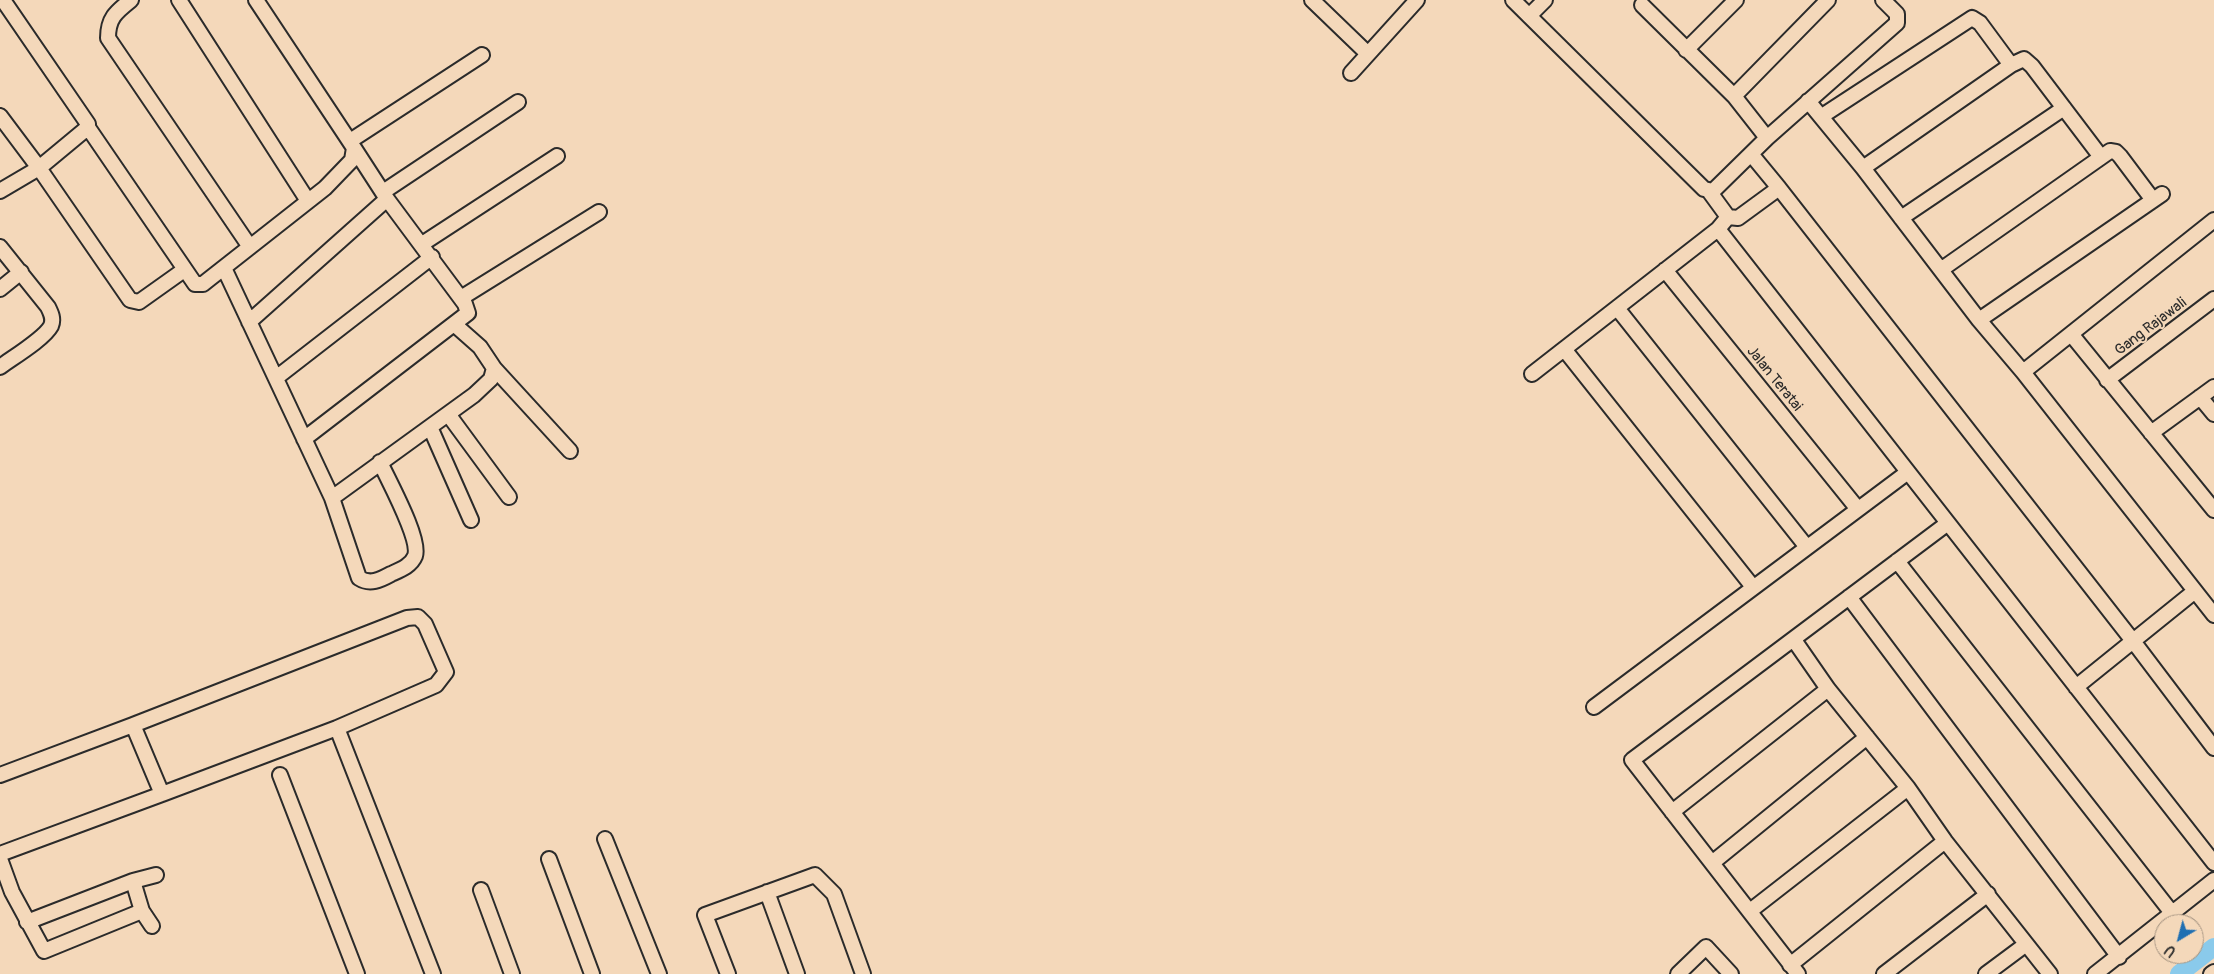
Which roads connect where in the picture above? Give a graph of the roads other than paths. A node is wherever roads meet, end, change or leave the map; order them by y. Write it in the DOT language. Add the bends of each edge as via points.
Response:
graph roads {
  1 [pos="3,0"];
  2 [pos="130,0"];
  3 [pos="179,0"];
  4 [pos="256,0"];
  5 [pos="1312,0"];
  6 [pos="1513,0"];
  7 [pos="1545,0"];
  8 [pos="1736,0"];
  9 [pos="1828,0"];
  10 [pos="1883,0"];
  11 [pos="1414,1"];
  12 [pos="1642,2"];
  13 [pos="1529,16"];
  14 [pos="1686,50"];
  15 [pos="1366,54"];
  16 [pos="482,55"];
  17 [pos="2011,65"];
  18 [pos="1351,73"];
  19 [pos="1734,96"];
  20 [pos="1808,101"];
  21 [pos="518,102"];
  22 [pos="2064,108"];
  23 [pos="0,116"];
  24 [pos="1822,116"];
  25 [pos="87,126"];
  26 [pos="1767,138"];
  27 [pos="352,144"];
  28 [pos="1751,154"];
  29 [pos="557,156"];
  30 [pos="2101,157"];
  31 [pos="39,168"];
  32 [pos="1864,168"];
  33 [pos="1779,188"];
  34 [pos="0,191"];
  35 [pos="1709,191"];
  36 [pos="385,196"];
  37 [pos="308,201"];
  38 [pos="598,212"];
  39 [pos="1728,217"];
  40 [pos="1901,218"];
  41 [pos="2214,220"];
  42 [pos="1718,229"];
  43 [pos="422,244"];
  44 [pos="0,247"];
  45 [pos="250,247"];
  46 [pos="432,257"];
  47 [pos="224,268"];
  48 [pos="1942,269"];
  49 [pos="184,270"];
  50 [pos="1665,270"];
  51 [pos="21,272"];
  52 [pos="0,289"];
  53 [pos="461,298"];
  54 [pos="2214,299"];
  55 [pos="1616,308"];
  56 [pos="1979,320"];
  57 [pos="249,322"];
  58 [pos="454,324"];
  59 [pos="2071,334"];
  60 [pos="1564,350"];
  61 [pos="0,367"];
  62 [pos="494,368"];
  63 [pos="2023,372"];
  64 [pos="1532,374"];
  65 [pos="276,378"];
  66 [pos="2107,380"];
  67 [pos="2214,387"];
  68 [pos="2200,397"];
  69 [pos="448,414"];
  70 [pos="2214,414"];
  71 [pos="430,427"];
  72 [pos="2151,433"];
  73 [pos="304,440"];
  74 [pos="570,451"];
  75 [pos="380,462"];
  76 [pos="1908,472"];
  77 [pos="509,497"];
  78 [pos="332,498"];
  79 [pos="1857,508"];
  80 [pos="2214,510"];
  81 [pos="471,520"];
  82 [pos="1948,523"];
  83 [pos="1806,546"];
  84 [pos="1897,561"];
  85 [pos="1753,587"];
  86 [pos="2195,591"];
  87 [pos="1849,597"];
  88 [pos="2214,615"];
  89 [pos="1794,640"];
  90 [pos="2133,640"];
  91 [pos="2076,687"];
  92 [pos="1828,689"];
  93 [pos="1594,707"];
  94 [pos="133,726"];
  95 [pos="337,728"];
  96 [pos="1867,737"];
  97 [pos="2214,748"];
  98 [pos="0,775"];
  99 [pos="280,775"];
  100 [pos="1908,788"];
  101 [pos="162,794"];
  102 [pos="1672,812"];
  103 [pos="605,839"];
  104 [pos="1945,841"];
  105 [pos="0,854"];
  106 [pos="0,859"];
  107 [pos="549,859"];
  108 [pos="1712,863"];
  109 [pos="2214,863"];
  110 [pos="156,875"];
  111 [pos="2214,880"];
  112 [pos="132,881"];
  113 [pos="481,890"];
  114 [pos="767,892"];
  115 [pos="1988,894"];
  116 [pos="142,911"];
  117 [pos="1750,911"];
  118 [pos="2172,913"];
  119 [pos="27,922"];
  120 [pos="152,926"];
  121 [pos="2025,945"];
  122 [pos="2119,957"];
  123 [pos="1794,969"];
  124 [pos="2214,972"];
  125 [pos="357,974"];
  126 [pos="433,974"];
  127 [pos="512,974"];
  128 [pos="592,974"];
  129 [pos="660,974"];
  130 [pos="728,974"];
  131 [pos="797,974"];
  132 [pos="863,974"];
  133 [pos="1678,974"];
  134 [pos="1731,974"];
  135 [pos="1884,974"];
  136 [pos="1986,974"];
  137 [pos="2050,974"];
  138 [pos="2095,974"];
  139 [pos="2211,974"];
  1 -- 25 [label="street"];
  2 -- 45 [label="street" via="108,25 108,38"];
  3 -- 37 [label="street"];
  4 -- 27 [label="street"];
  5 -- 15 [label="street"];
  6 -- 13 [label="street"];
  7 -- 13 [label="street"];
  8 -- 14 [label="street"];
  9 -- 19 [label="street"];
  10 -- 20 [label="street" via="1897,14 1897,23"];
  11 -- 15 [label="street"];
  12 -- 14 [label="street"];
  13 -- 35 [label="street"];
  14 -- 19 [label="street"];
  15 -- 18 [label="street"];
  16 -- 27 [label="street"];
  17 -- 22 [label="street" via="2020,60 2028,61"];
  17 -- 24 [label="street" via="1980,23 1972,18"];
  17 -- 32 [label="street"];
  19 -- 26 [label="street"];
  20 -- 24 [label="street"];
  20 -- 26 [label="street"];
  21 -- 36 [label="street"];
  22 -- 30 [label="street"];
  22 -- 40 [label="street"];
  23 -- 31 [label="street"];
  24 -- 32 [label="street"];
  25 -- 31 [label="street"];
  25 -- 49 [label="street"];
  26 -- 28 [label="street"];
  27 -- 36 [label="street"];
  27 -- 37 [label="street" via="352,160"];
  28 -- 33 [label="street"];
  28 -- 35 [label="street" via="1717,189"];
  29 -- 43 [label="street"];
  30 -- 48 [label="street"];
  30 -- 56 [label="street" via="2110,151 2116,152 2157,197"];
  31 -- 34 [label="street"];
  31 -- 49 [label="street" via="130,300 139,302"];
  32 -- 40 [label="street"];
  33 -- 39 [label="street" via="1738,218"];
  33 -- 90 [label="street"];
  35 -- 39 [label="street"];
  36 -- 43 [label="street"];
  36 -- 57 [label="street"];
  37 -- 45 [label="street"];
  38 -- 53 [label="street"];
  39 -- 42 [label="street"];
  40 -- 48 [label="street"];
  41 -- 59 [label="street"];
  42 -- 50 [label="street"];
  42 -- 76 [label="street"];
  43 -- 46 [label="street"];
  44 -- 51 [label="street"];
  45 -- 47 [label="street"];
  46 -- 53 [label="street"];
  46 -- 65 [label="street"];
  47 -- 49 [label="street" via="202,284 195,284"];
  47 -- 57 [label="street"];
  48 -- 56 [label="street"];
  50 -- 55 [label="street"];
  50 -- 79 [label="street, Jalan Teratai"];
  51 -- 52 [label="street"];
  51 -- 61 [label="street" via="48,307 52,316 51,326"];
  53 -- 58 [label="street" via="468,313"];
  54 -- 66 [label="street, Gang Rajawali"];
  55 -- 60 [label="street"];
  55 -- 83 [label="street"];
  56 -- 63 [label="street"];
  57 -- 65 [label="street"];
  58 -- 62 [label="street" via="480,347"];
  58 -- 73 [label="street"];
  59 -- 63 [label="street"];
  59 -- 66 [label="street"];
  60 -- 64 [label="street"];
  60 -- 85 [label="street"];
  62 -- 69 [label="street" via="491,379"];
  62 -- 74 [label="street"];
  63 -- 86 [label="street"];
  65 -- 73 [label="street"];
  66 -- 72 [label="street"];
  67 -- 68 [label="street"];
  68 -- 70 [label="street"];
  68 -- 72 [label="street"];
  69 -- 71 [label="street"];
  69 -- 77 [label="street"];
  71 -- 75 [label="street"];
  71 -- 81 [label="street"];
  72 -- 80 [label="street"];
  73 -- 78 [label="street"];
  75 -- 78 [label="street"];
  75 -- 78 [label="street" via="415,540 416,555 409,565 381,580 366,583 359,578"];
  76 -- 79 [label="street"];
  76 -- 82 [label="street"];
  79 -- 83 [label="street"];
  82 -- 84 [label="street"];
  82 -- 91 [label="street"];
  83 -- 85 [label="street"];
  84 -- 87 [label="street"];
  84 -- 118 [label="street"];
  85 -- 93 [label="street"];
  86 -- 88 [label="street"];
  86 -- 90 [label="street"];
  87 -- 89 [label="street"];
  87 -- 122 [label="street"];
  89 -- 92 [label="street"];
  89 -- 102 [label="street" via="1632,760"];
  90 -- 91 [label="street"];
  90 -- 97 [label="street"];
  91 -- 109 [label="street"];
  92 -- 96 [label="street"];
  92 -- 102 [label="street"];
  94 -- 95 [label="street" via="418,616 425,624 446,672 436,685"];
  94 -- 98 [label="street"];
  94 -- 101 [label="street"];
  95 -- 101 [label="street"];
  95 -- 126 [label="street"];
  96 -- 100 [label="street"];
  96 -- 108 [label="street"];
  99 -- 125 [label="street"];
  100 -- 104 [label="street"];
  100 -- 117 [label="street"];
  101 -- 105 [label="street"];
  102 -- 108 [label="street"];
  103 -- 129 [label="street"];
  104 -- 115 [label="street"];
  104 -- 123 [label="street"];
  106 -- 119 [label="street"];
  107 -- 128 [label="street"];
  108 -- 117 [label="street"];
  110 -- 112 [label="street"];
  111 -- 118 [label="street"];
  112 -- 116 [label="street"];
  112 -- 119 [label="street"];
  113 -- 127 [label="street"];
  114 -- 130 [label="street" via="705,915"];
  114 -- 131 [label="street"];
  114 -- 132 [label="street" via="815,875 834,894"];
  115 -- 121 [label="street"];
  115 -- 135 [label="street"];
  116 -- 119 [label="street" via="44,951"];
  116 -- 120 [label="street"];
  117 -- 123 [label="street"];
  118 -- 122 [label="street"];
  121 -- 136 [label="street"];
  121 -- 137 [label="street"];
  122 -- 138 [label="street"];
  124 -- 139 [label="street"];
  133 -- 134 [label="street" via="1706,947"];
}
